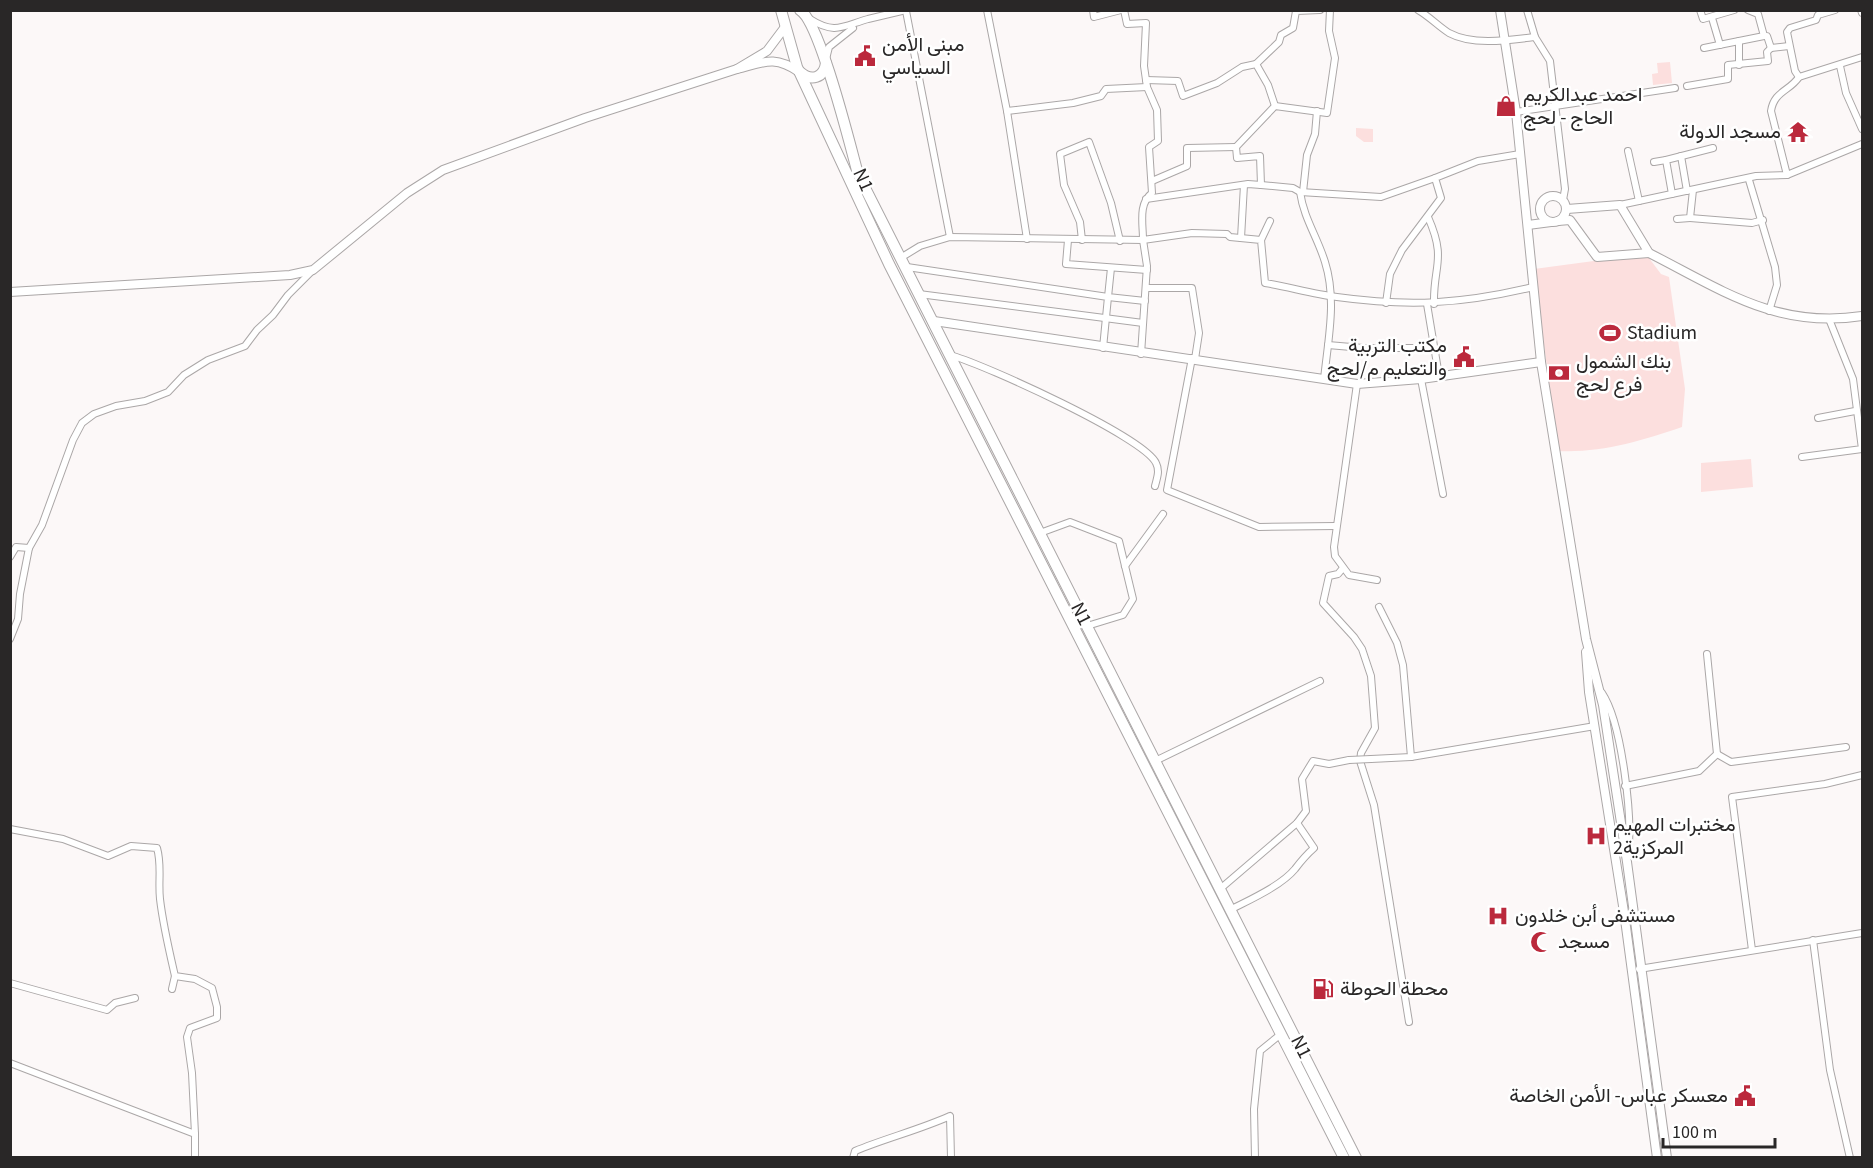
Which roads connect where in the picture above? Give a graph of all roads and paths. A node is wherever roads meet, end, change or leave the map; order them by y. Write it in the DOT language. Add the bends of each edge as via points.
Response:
graph roads {
  1 [pos="781,10"];
  2 [pos="793,10"];
  3 [pos="906,10"];
  4 [pos="987,10"];
  5 [pos="1093,10"];
  6 [pos="1123,10"];
  7 [pos="1320,10"];
  8 [pos="1330,10"];
  9 [pos="1418,10"];
  10 [pos="1500,10"];
  11 [pos="1527,10"];
  12 [pos="1700,10"];
  13 [pos="1734,10"];
  14 [pos="1748,10"];
  15 [pos="1835,10"];
  16 [pos="1296,11"];
  17 [pos="804,13"];
  18 [pos="1712,18"];
  19 [pos="867,20"];
  20 [pos="785,27"];
  21 [pos="1764,36"];
  22 [pos="1535,37"];
  23 [pos="1506,40"];
  24 [pos="1739,41"];
  25 [pos="1720,45"];
  26 [pos="1789,46"];
  27 [pos="1704,48"];
  28 [pos="1771,48"];
  29 [pos="1863,57"];
  30 [pos="826,63"];
  31 [pos="1256,64"];
  32 [pos="1739,65"];
  33 [pos="1840,66"];
  34 [pos="738,69"];
  35 [pos="799,72"];
  36 [pos="1799,76"];
  37 [pos="1146,83"];
  38 [pos="1687,86"];
  39 [pos="1675,88"];
  40 [pos="1275,106"];
  41 [pos="1555,106"];
  42 [pos="1007,111"];
  43 [pos="1317,111"];
  44 [pos="1516,112"];
  45 [pos="1863,129"];
  46 [pos="1863,144"];
  47 [pos="1236,147"];
  48 [pos="1713,148"];
  49 [pos="1628,151"];
  50 [pos="1520,154"];
  51 [pos="1681,156"];
  52 [pos="1666,160"];
  53 [pos="1654,162"];
  54 [pos="1787,175"];
  55 [pos="1436,178"];
  56 [pos="1749,180"];
  57 [pos="1152,181"];
  58 [pos="1244,184"];
  59 [pos="1261,185"];
  60 [pos="1690,190"];
  61 [pos="1301,192"];
  62 [pos="1672,194"];
  63 [pos="1548,197"];
  64 [pos="1145,199"];
  65 [pos="1563,200"];
  66 [pos="1526,201"];
  67 [pos="1640,201"];
  68 [pos="1620,205"];
  69 [pos="1567,209"];
  70 [pos="1428,217"];
  71 [pos="1690,218"];
  72 [pos="1677,219"];
  73 [pos="1763,220"];
  74 [pos="1270,221"];
  75 [pos="1555,222"];
  76 [pos="1528,225"];
  77 [pos="950,237"];
  78 [pos="1241,238"];
  79 [pos="1028,239"];
  80 [pos="1068,240"];
  81 [pos="1082,240"];
  82 [pos="1143,240"];
  83 [pos="1262,240"];
  84 [pos="1120,241"];
  85 [pos="1649,253"];
  86 [pos="905,262"];
  87 [pos="1111,267"];
  88 [pos="313,270"];
  89 [pos="1147,270"];
  90 [pos="1533,287"];
  91 [pos="1146,288"];
  92 [pos="10,292"];
  93 [pos="919,294"];
  94 [pos="1331,296"];
  95 [pos="1108,297"];
  96 [pos="1145,301"];
  97 [pos="1386,303"];
  98 [pos="1430,304"];
  99 [pos="1769,311"];
  100 [pos="1863,316"];
  101 [pos="1106,317"];
  102 [pos="1829,319"];
  103 [pos="934,321"];
  104 [pos="1143,323"];
  105 [pos="1328,345"];
  106 [pos="1103,348"];
  107 [pos="1434,348"];
  108 [pos="1141,354"];
  109 [pos="953,356"];
  110 [pos="1193,359"];
  111 [pos="1541,362"];
  112 [pos="1439,376"];
  113 [pos="1324,379"];
  114 [pos="1421,379"];
  115 [pos="1357,384"];
  116 [pos="1855,411"];
  117 [pos="1818,418"];
  118 [pos="1862,449"];
  119 [pos="1802,457"];
  120 [pos="1155,486"];
  121 [pos="1443,494"];
  122 [pos="1163,514"];
  123 [pos="1336,526"];
  124 [pos="1040,533"];
  125 [pos="29,548"];
  126 [pos="10,557"];
  127 [pos="1125,566"];
  128 [pos="1343,568"];
  129 [pos="1377,580"];
  130 [pos="1379,607"];
  131 [pos="1087,626"];
  132 [pos="10,639"];
  133 [pos="1586,639"];
  134 [pos="1707,654"];
  135 [pos="1320,681"];
  136 [pos="1599,688"];
  137 [pos="1595,726"];
  138 [pos="1846,747"];
  139 [pos="1717,754"];
  140 [pos="1411,757"];
  141 [pos="1155,761"];
  142 [pos="1863,775"];
  143 [pos="1625,786"];
  144 [pos="1297,823"];
  145 [pos="10,830"];
  146 [pos="1627,862"];
  147 [pos="1220,889"];
  148 [pos="1230,910"];
  149 [pos="1863,933"];
  150 [pos="1813,940"];
  151 [pos="1752,950"];
  152 [pos="1642,969"];
  153 [pos="1632,970"];
  154 [pos="175,976"];
  155 [pos="10,983"];
  156 [pos="172,989"];
  157 [pos="135,998"];
  158 [pos="1409,1022"];
  159 [pos="1282,1034"];
  160 [pos="10,1063"];
  161 [pos="195,1134"];
  162 [pos="195,1158"];
  163 [pos="853,1158"];
  164 [pos="951,1158"];
  165 [pos="1255,1158"];
  166 [pos="1344,1158"];
  167 [pos="1356,1158"];
  168 [pos="1657,1158"];
  169 [pos="1667,1158"];
  170 [pos="1850,1158"];
  1 -- 20 [label="highway, N1"];
  2 -- 20 [label="highway"];
  3 -- 19 [label="street"];
  3 -- 77 [label="street"];
  4 -- 42 [label="street"];
  5 -- 6 [label="street" via="1094,17"];
  6 -- 37 [label="street" via="1126,24 1146,23"];
  7 -- 16 [label="street"];
  8 -- 43 [label="street" via="1333,81 1327,113"];
  9 -- 23 [label="street" via="1452,34"];
  10 -- 23 [label="street"];
  11 -- 22 [label="street"];
  12 -- 18 [label="street" via="1703,19"];
  13 -- 18 [label="street"];
  14 -- 21 [label="street" via="1758,14"];
  15 -- 26 [label="street" via="1790,28"];
  16 -- 31 [label="street" via="1293,28 1281,35 1279,42"];
  17 -- 19 [label="street" via="825,27 840,30"];
  17 -- 30 [label="highway, N1"];
  18 -- 25 [label="street"];
  19 -- 30 [label="street" via="834,41"];
  20 -- 34 [label="street" via="767,51"];
  20 -- 35 [label="highway, N1"];
  21 -- 24 [label="street"];
  21 -- 28 [label="street"];
  22 -- 23 [label="street"];
  22 -- 41 [label="street" via="1550,61"];
  23 -- 44 [label="street"];
  24 -- 25 [label="street"];
  24 -- 32 [label="street"];
  25 -- 27 [label="street"];
  26 -- 28 [label="street"];
  26 -- 36 [label="street"];
  28 -- 32 [label="street" via="1768,61"];
  29 -- 33 [label="street"];
  30 -- 35 [label="highway" via="823,73 814,78"];
  30 -- 86 [label="highway, N1 / N1" via="858,174"];
  31 -- 37 [label="street" via="1183,96 1178,81"];
  31 -- 40 [label="street"];
  32 -- 38 [label="street" via="1728,65 1728,79"];
  33 -- 36 [label="street"];
  33 -- 45 [label="street" via="1846,93"];
  34 -- 35 [label="street" via="771,60"];
  34 -- 88 [label="street" via="585,118 443,170 407,193"];
  35 -- 159 [label="highway, N1" via="889,264"];
  36 -- 54 [label="street" via="1794,86 1780,90 1771,111"];
  37 -- 42 [label="street" via="1106,88 1101,96 1086,100"];
  37 -- 57 [label="street" via="1157,116 1158,141 1149,147 1148,174"];
  39 -- 41 [label="street"];
  40 -- 43 [label="street"];
  40 -- 47 [label="street"];
  41 -- 44 [label="street"];
  41 -- 65 [label="street"];
  42 -- 79 [label="street"];
  43 -- 61 [label="street"];
  44 -- 50 [label="street"];
  46 -- 54 [label="street"];
  47 -- 57 [label="street" via="1187,148 1187,166"];
  47 -- 59 [label="street" via="1237,158 1260,156"];
  48 -- 51 [label="street"];
  49 -- 67 [label="street"];
  50 -- 55 [label="street" via="1478,161"];
  50 -- 66 [label="street"];
  51 -- 52 [label="street"];
  51 -- 60 [label="street"];
  52 -- 53 [label="street"];
  52 -- 62 [label="street"];
  54 -- 56 [label="street" via="1756,176"];
  55 -- 61 [label="street" via="1381,197"];
  55 -- 70 [label="street" via="1441,198"];
  56 -- 60 [label="street"];
  56 -- 73 [label="street"];
  57 -- 64 [label="street" via="1152,193"];
  58 -- 59 [label="street"];
  58 -- 64 [label="street"];
  58 -- 78 [label="street"];
  59 -- 61 [label="street"];
  60 -- 62 [label="street"];
  60 -- 71 [label="street"];
  61 -- 94 [label="street" via="1303,214 1325,263"];
  62 -- 67 [label="street"];
  63 -- 65 [label="street"];
  63 -- 66 [label="street"];
  63 -- 75 [label="street" via="1541,204 1541,214"];
  64 -- 82 [label="street"];
  65 -- 69 [label="street"];
  66 -- 76 [label="street"];
  67 -- 68 [label="street"];
  68 -- 69 [label="street"];
  68 -- 85 [label="street"];
  69 -- 75 [label="street"];
  70 -- 97 [label="street" via="1402,250 1390,274"];
  70 -- 98 [label="street" via="1438,241 1438,273"];
  71 -- 72 [label="street"];
  71 -- 73 [label="street" via="1752,223"];
  73 -- 99 [label="street" via="1777,285"];
  74 -- 83 [label="street"];
  75 -- 76 [label="street"];
  75 -- 85 [label="street" via="1570,220 1597,257"];
  76 -- 90 [label="street"];
  77 -- 79 [label="street"];
  77 -- 86 [label="street" via="920,246"];
  78 -- 82 [label="street" via="1192,234"];
  78 -- 83 [label="street"];
  79 -- 80 [label="street"];
  80 -- 81 [label="street"];
  80 -- 87 [label="street" via="1066,264"];
  81 -- 84 [label="street"];
  81 -- 84 [label="street" via="1080,222 1064,185 1060,154 1089,142"];
  82 -- 84 [label="street"];
  82 -- 89 [label="street"];
  83 -- 94 [label="street" via="1265,283"];
  85 -- 99 [label="street"];
  86 -- 93 [label="highway, N1 / N1"];
  86 -- 95 [label="street"];
  87 -- 89 [label="street"];
  87 -- 95 [label="street"];
  88 -- 92 [label="street" via="290,275"];
  88 -- 125 [label="street" via="245,346 208,360 184,375 168,392 116,406 82,423"];
  89 -- 91 [label="street"];
  90 -- 98 [label="street" via="1480,300"];
  90 -- 111 [label="street"];
  91 -- 96 [label="street"];
  91 -- 110 [label="street" via="1192,288 1198,333"];
  93 -- 101 [label="street"];
  93 -- 103 [label="highway, N1 / N1"];
  94 -- 97 [label="street"];
  94 -- 105 [label="street"];
  95 -- 96 [label="street"];
  95 -- 101 [label="street"];
  96 -- 104 [label="street"];
  97 -- 98 [label="street"];
  98 -- 107 [label="street"];
  99 -- 102 [label="street" via="1798,318"];
  100 -- 102 [label="street"];
  101 -- 104 [label="street"];
  101 -- 106 [label="street"];
  102 -- 116 [label="street" via="1853,380"];
  103 -- 106 [label="street"];
  103 -- 109 [label="highway, N1 / N1"];
  104 -- 108 [label="street"];
  105 -- 107 [label="street"];
  105 -- 113 [label="street"];
  106 -- 108 [label="street"];
  107 -- 112 [label="street"];
  108 -- 110 [label="street"];
  109 -- 120 [label="street" via="976,362 1096,420 1156,462"];
  109 -- 124 [label="highway, N1 / N1"];
  110 -- 113 [label="street"];
  110 -- 123 [label="street" via="1167,490 1259,527"];
  111 -- 112 [label="street"];
  111 -- 133 [label="street"];
  112 -- 114 [label="street"];
  113 -- 115 [label="street"];
  114 -- 115 [label="street"];
  114 -- 121 [label="street"];
  115 -- 123 [label="street"];
  116 -- 117 [label="street"];
  116 -- 118 [label="street"];
  118 -- 119 [label="street"];
  122 -- 127 [label="street"];
  123 -- 128 [label="street" via="1334,550"];
  124 -- 127 [label="street" via="1070,522 1119,541"];
  124 -- 131 [label="highway, N1 / N1"];
  125 -- 126 [label="street" via="16,547"];
  125 -- 132 [label="street" via="18,619"];
  127 -- 131 [label="street" via="1133,599 1123,615"];
  128 -- 129 [label="street" via="1353,576"];
  128 -- 158 [label="street" via="1329,576 1323,603 1362,649 1371,676 1376,728 1360,761 1374,805"];
  130 -- 140 [label="street" via="1398,643"];
  131 -- 141 [label="highway, N1 / N1"];
  133 -- 136 [label="street"];
  133 -- 137 [label="street"];
  134 -- 139 [label="street"];
  135 -- 141 [label="street"];
  136 -- 143 [label="street" via="1614,715"];
  136 -- 146 [label="street"];
  137 -- 140 [label="street"];
  137 -- 153 [label="street"];
  138 -- 139 [label="street" via="1731,762"];
  139 -- 143 [label="street" via="1699,771"];
  140 -- 144 [label="street, bridge" via="1329,764 1313,761 1302,779 1306,811"];
  141 -- 147 [label="highway, N1 / N1"];
  142 -- 151 [label="street" via="1732,797"];
  143 -- 146 [label="street" via="1630,832"];
  144 -- 147 [label="street"];
  144 -- 148 [label="street" via="1314,848 1266,891"];
  145 -- 154 [label="street" via="63,839 108,856 131,846 157,848 165,940"];
  146 -- 152 [label="street"];
  147 -- 148 [label="highway, N1 / N1"];
  148 -- 167 [label="highway, N1 / N1"];
  149 -- 150 [label="street"];
  150 -- 151 [label="street"];
  150 -- 170 [label="street" via="1830,1070"];
  151 -- 152 [label="street"];
  152 -- 153 [label="street"];
  152 -- 169 [label="street"];
  153 -- 168 [label="street"];
  154 -- 156 [label="street"];
  154 -- 161 [label="street" via="195,979 212,988 217,1007 217,1018 190,1028 187,1037"];
  155 -- 157 [label="street" via="107,1010 115,1003"];
  159 -- 165 [label="street" via="1260,1051 1254,1109"];
  159 -- 166 [label="highway, N1"];
  160 -- 161 [label="street"];
  161 -- 162 [label="street"];
  163 -- 164 [label="street" via="855,1151 950,1116"];
}
